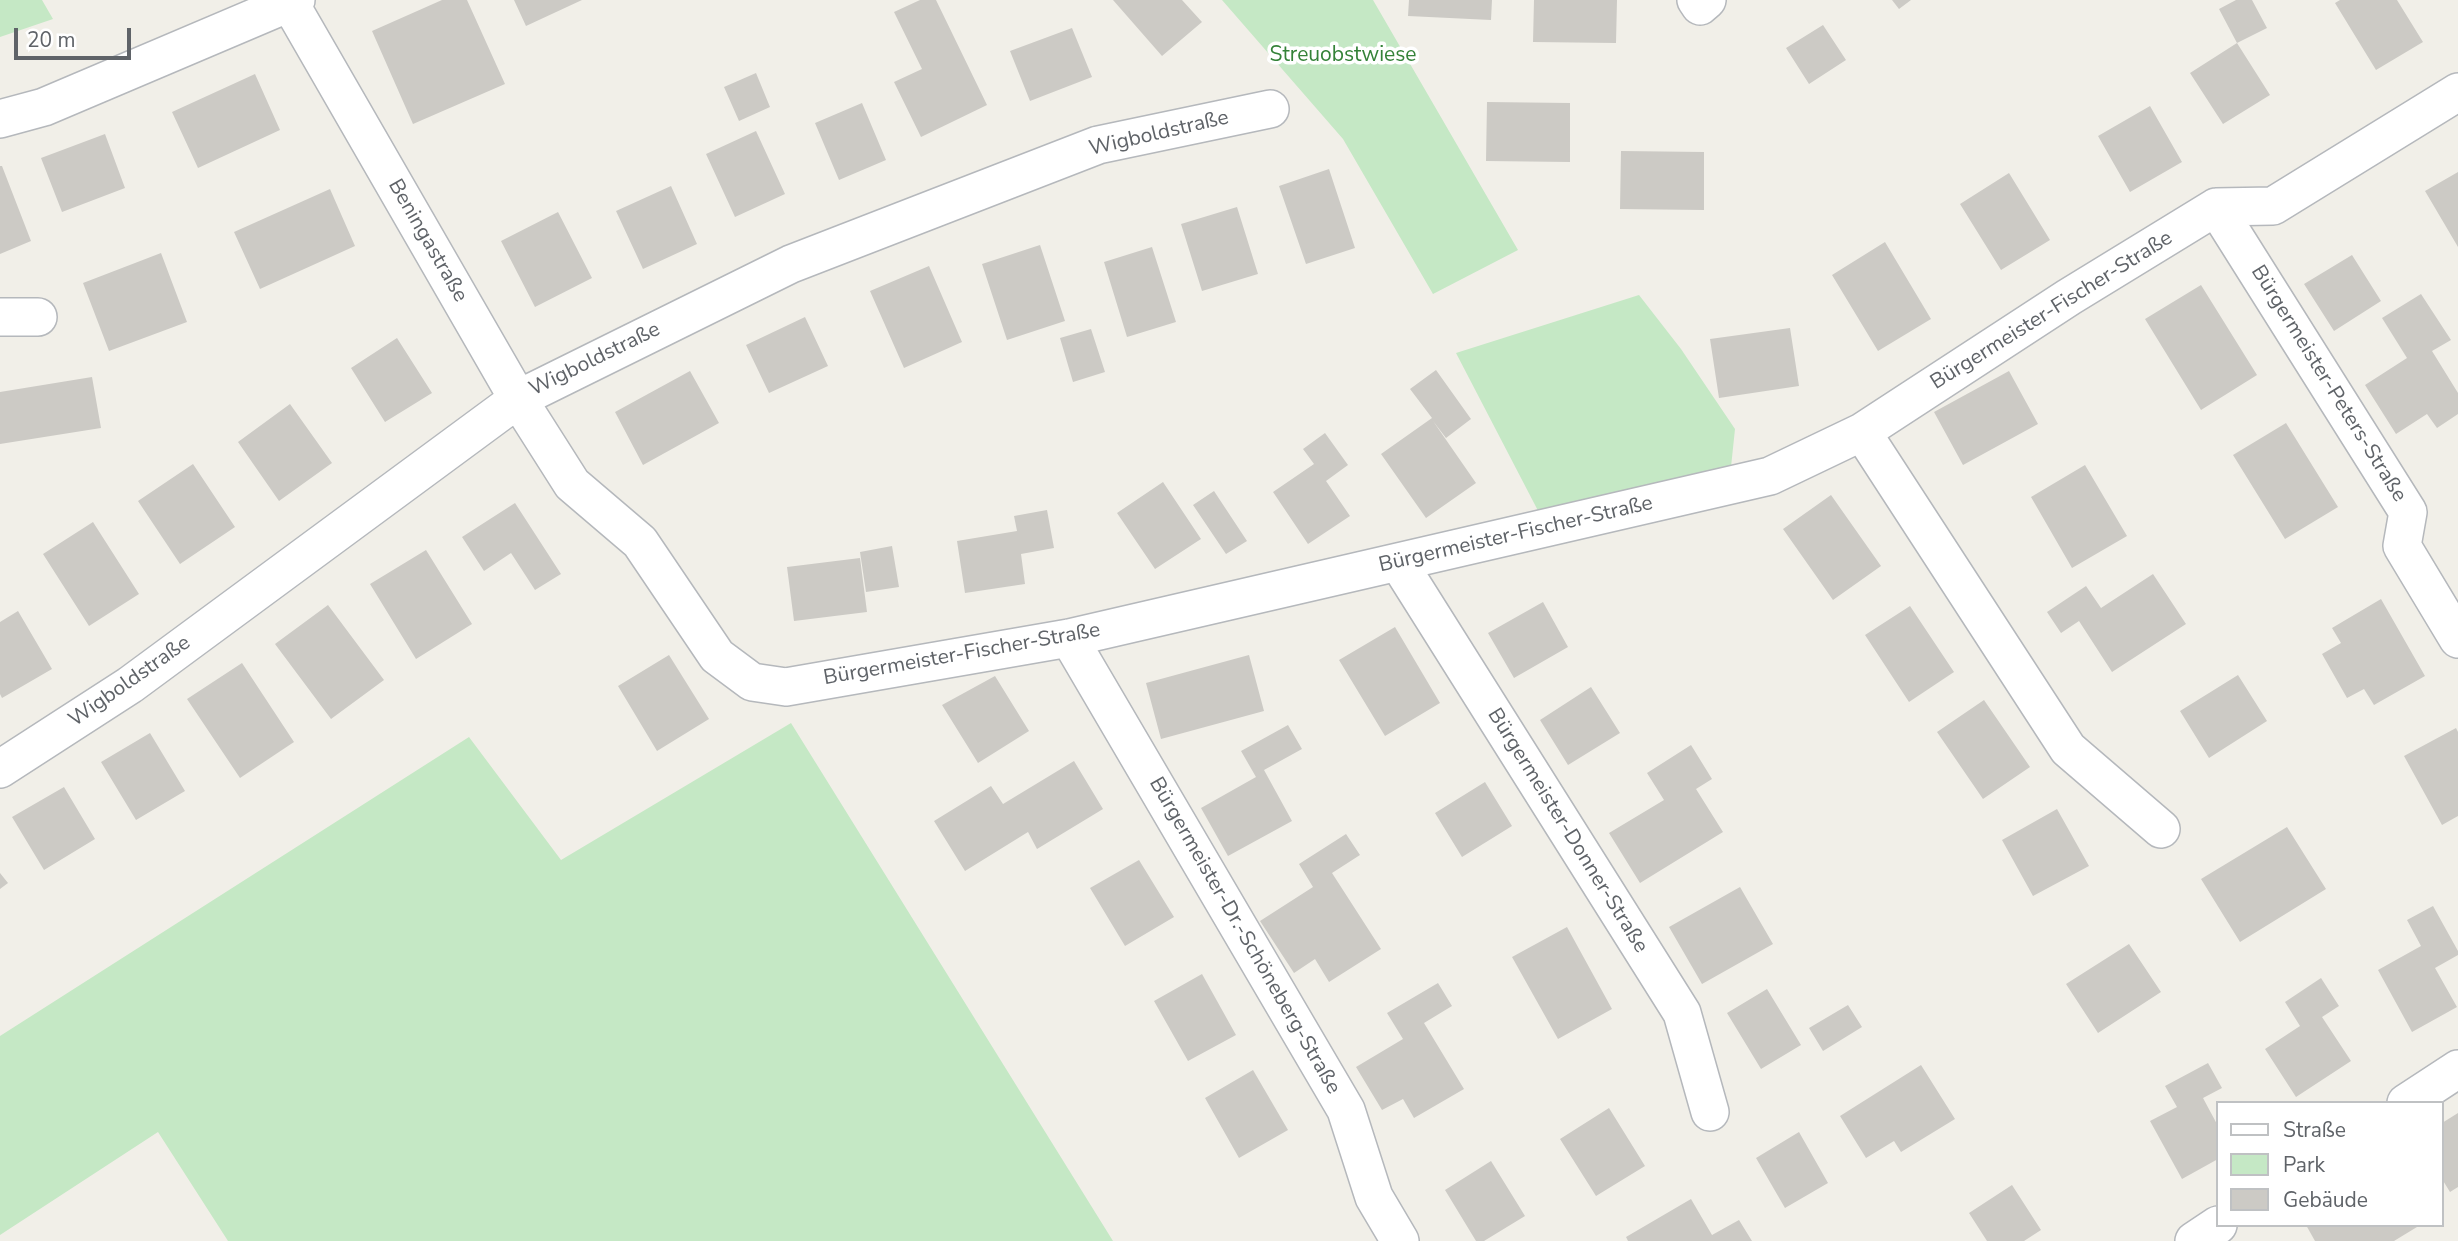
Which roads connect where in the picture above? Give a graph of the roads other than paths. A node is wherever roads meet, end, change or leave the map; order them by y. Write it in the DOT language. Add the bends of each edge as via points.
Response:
graph roads {
  1 [pos="291,1"];
  2 [pos="2458,92"];
  3 [pos="1270,109"];
  4 [pos="0,119"];
  5 [pos="2216,207"];
  6 [pos="0,317"];
  7 [pos="37,317"];
  8 [pos="518,398"];
  9 [pos="1862,432"];
  10 [pos="569,479"];
  11 [pos="1398,562"];
  12 [pos="1069,638"];
  13 [pos="2458,639"];
  14 [pos="0,769"];
  15 [pos="2161,829"];
  16 [pos="2458,1069"];
  17 [pos="2409,1101"];
  18 [pos="1710,1112"];
  19 [pos="2216,1226"];
  20 [pos="1400,1241"];
  21 [pos="2194,1241"];
  1 -- 4 [label="street" via="44,107"];
  1 -- 8 [label="street, Beningastraße"];
  2 -- 5 [label="street, Bürgermeister-Fischer-Straße" via="2273,205"];
  3 -- 8 [label="street, Wigboldstraße" via="1098,145 790,264"];
  5 -- 9 [label="street, Bürgermeister-Fischer-Straße"];
  5 -- 13 [label="street, Bürgermeister-Peters-Straße" via="2408,512 2402,546"];
  6 -- 7 [label="street"];
  8 -- 10 [label="street, Beningastraße"];
  8 -- 14 [label="street, Wigboldstraße" via="130,685"];
  9 -- 11 [label="street, Bürgermeister-Fischer-Straße" via="1770,476"];
  9 -- 15 [label="street" via="2068,749"];
  10 -- 12 [label="street, Bürgermeister-Fischer-Straße" via="640,542 717,656 752,682 786,687"];
  11 -- 12 [label="street, Bürgermeister-Fischer-Straße"];
  11 -- 18 [label="street, Bürgermeister-Donner-Straße" via="1682,1013"];
  12 -- 20 [label="street, Bürgermeister-Dr.-Schöneberg-Straße" via="1346,1110 1374,1198"];
  16 -- 17 [label="street"];
  19 -- 21 [label="street"];
}
